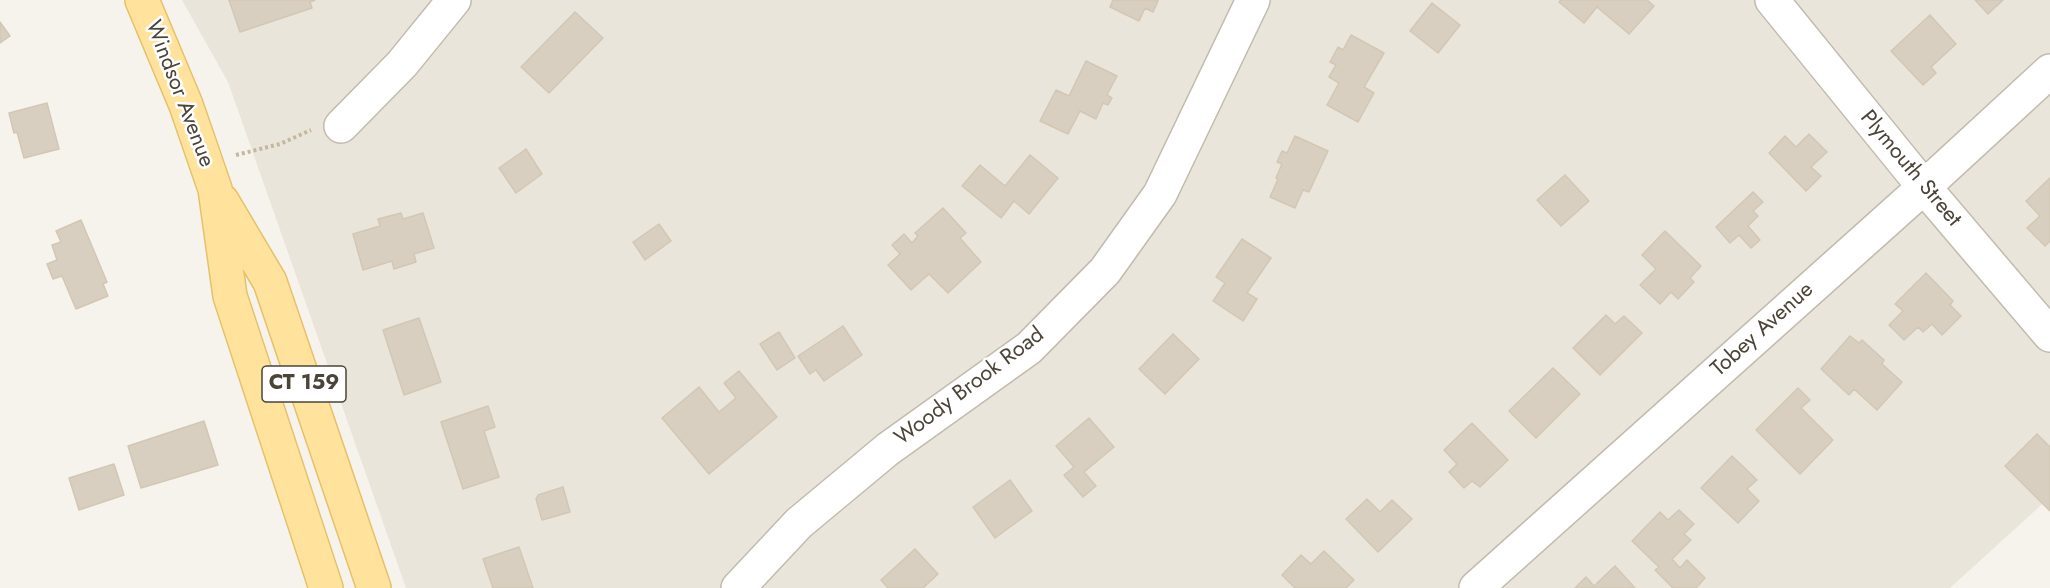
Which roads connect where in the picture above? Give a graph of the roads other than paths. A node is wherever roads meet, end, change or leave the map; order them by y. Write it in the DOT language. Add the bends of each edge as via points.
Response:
graph roads {
  1 [pos="142,0"];
  2 [pos="454,0"];
  3 [pos="1253,0"];
  4 [pos="1772,0"];
  5 [pos="2050,71"];
  6 [pos="341,126"];
  7 [pos="211,176"];
  8 [pos="1924,187"];
  9 [pos="2050,335"];
  10 [pos="326,588"];
  11 [pos="374,588"];
  12 [pos="738,588"];
  13 [pos="1476,588"];
  1 -- 7 [label="main road, Windsor Avenue / CT 159" via="172,68"];
  2 -- 6 [label="street" via="402,64"];
  3 -- 12 [label="street, Woody Brook Road" via="1160,194 1105,272 1029,348 888,449 799,523"];
  4 -- 8 [label="street, Plymouth Street"];
  5 -- 8 [label="street, Tobey Avenue"];
  7 -- 10 [label="main road, Windsor Avenue / CT 159" via="230,296"];
  7 -- 11 [label="main road, Windsor Avenue / CT 159" via="270,282"];
  8 -- 9 [label="street, Plymouth Street"];
  8 -- 13 [label="street, Tobey Avenue"];
}
